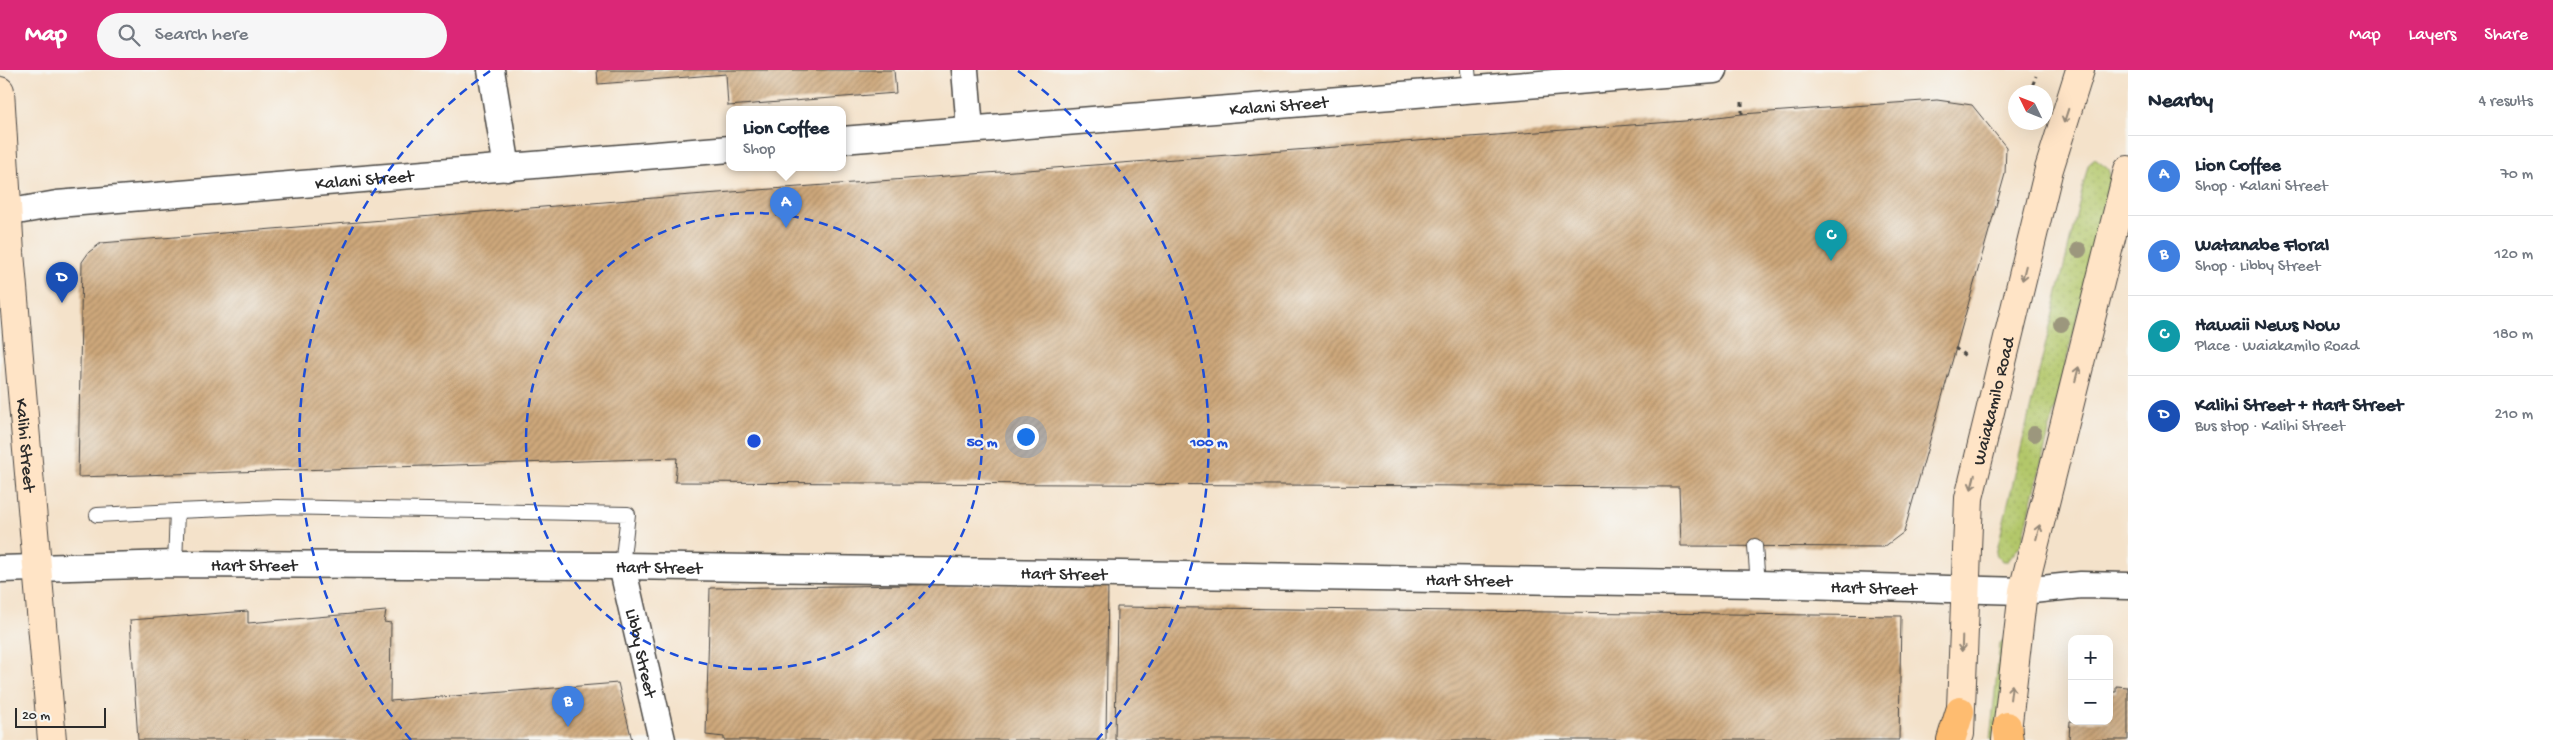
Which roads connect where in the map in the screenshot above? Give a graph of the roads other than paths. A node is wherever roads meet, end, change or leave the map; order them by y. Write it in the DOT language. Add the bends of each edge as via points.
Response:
graph roads {
  1 [pos="491,70"];
  2 [pos="965,70"];
  3 [pos="1714,70"];
  4 [pos="2080,70"];
  5 [pos="1469,80"];
  6 [pos="0,91"];
  7 [pos="970,129"];
  8 [pos="846,140"];
  9 [pos="726,149"];
  10 [pos="507,168"];
  11 [pos="2128,170"];
  12 [pos="4,214"];
  13 [pos="177,511"];
  14 [pos="97,515"];
  15 [pos="1754,546"];
  16 [pos="175,564"];
  17 [pos="622,566"];
  18 [pos="0,569"];
  19 [pos="36,569"];
  20 [pos="1758,584"];
  21 [pos="2128,586"];
  22 [pos="1964,589"];
  23 [pos="2023,591"];
  24 [pos="1960,711"];
  25 [pos="2007,735"];
  26 [pos="52,740"];
  27 [pos="662,740"];
  28 [pos="1951,740"];
  29 [pos="1960,740"];
  1 -- 10 [label="street"];
  2 -- 7 [label="street"];
  3 -- 5 [label="street, Kalani Street"];
  4 -- 22 [label="main road, Waiakamilo Road, one-way" via="2049,169 1969,498"];
  5 -- 7 [label="street, Kalani Street"];
  6 -- 12 [label="main road, Kalihi Street"];
  7 -- 8 [label="street, Kalani Street"];
  9 -- 10 [label="street, Kalani Street"];
  10 -- 12 [label="street, Kalani Street" via="57,204"];
  23 -- 11 [label="main road, one-way"];
  12 -- 19 [label="main road, Kalihi Street"];
  13 -- 14 [label="lane"];
  13 -- 16 [label="lane"];
  13 -- 17 [label="lane" via="277,507 628,514"];
  15 -- 20 [label="lane"];
  16 -- 17 [label="street, Hart Street"];
  16 -- 19 [label="street, Hart Street"];
  17 -- 20 [label="street, Hart Street"];
  17 -- 27 [label="street, Libby Street"];
  18 -- 19 [label="street, Hart Street"];
  19 -- 26 [label="main road, Kalihi Street"];
  20 -- 22 [label="street, Hart Street"];
  21 -- 23 [label="street, Hart Street" via="2081,585"];
  22 -- 23 [label="street, Hart Street"];
  22 -- 24 [label="main road, Waiakamilo Road, one-way"];
  25 -- 23 [label="main road, one-way"];
  24 -- 28 [label="main road"];
  24 -- 29 [label="main road, Waiakamilo Road"];
}
